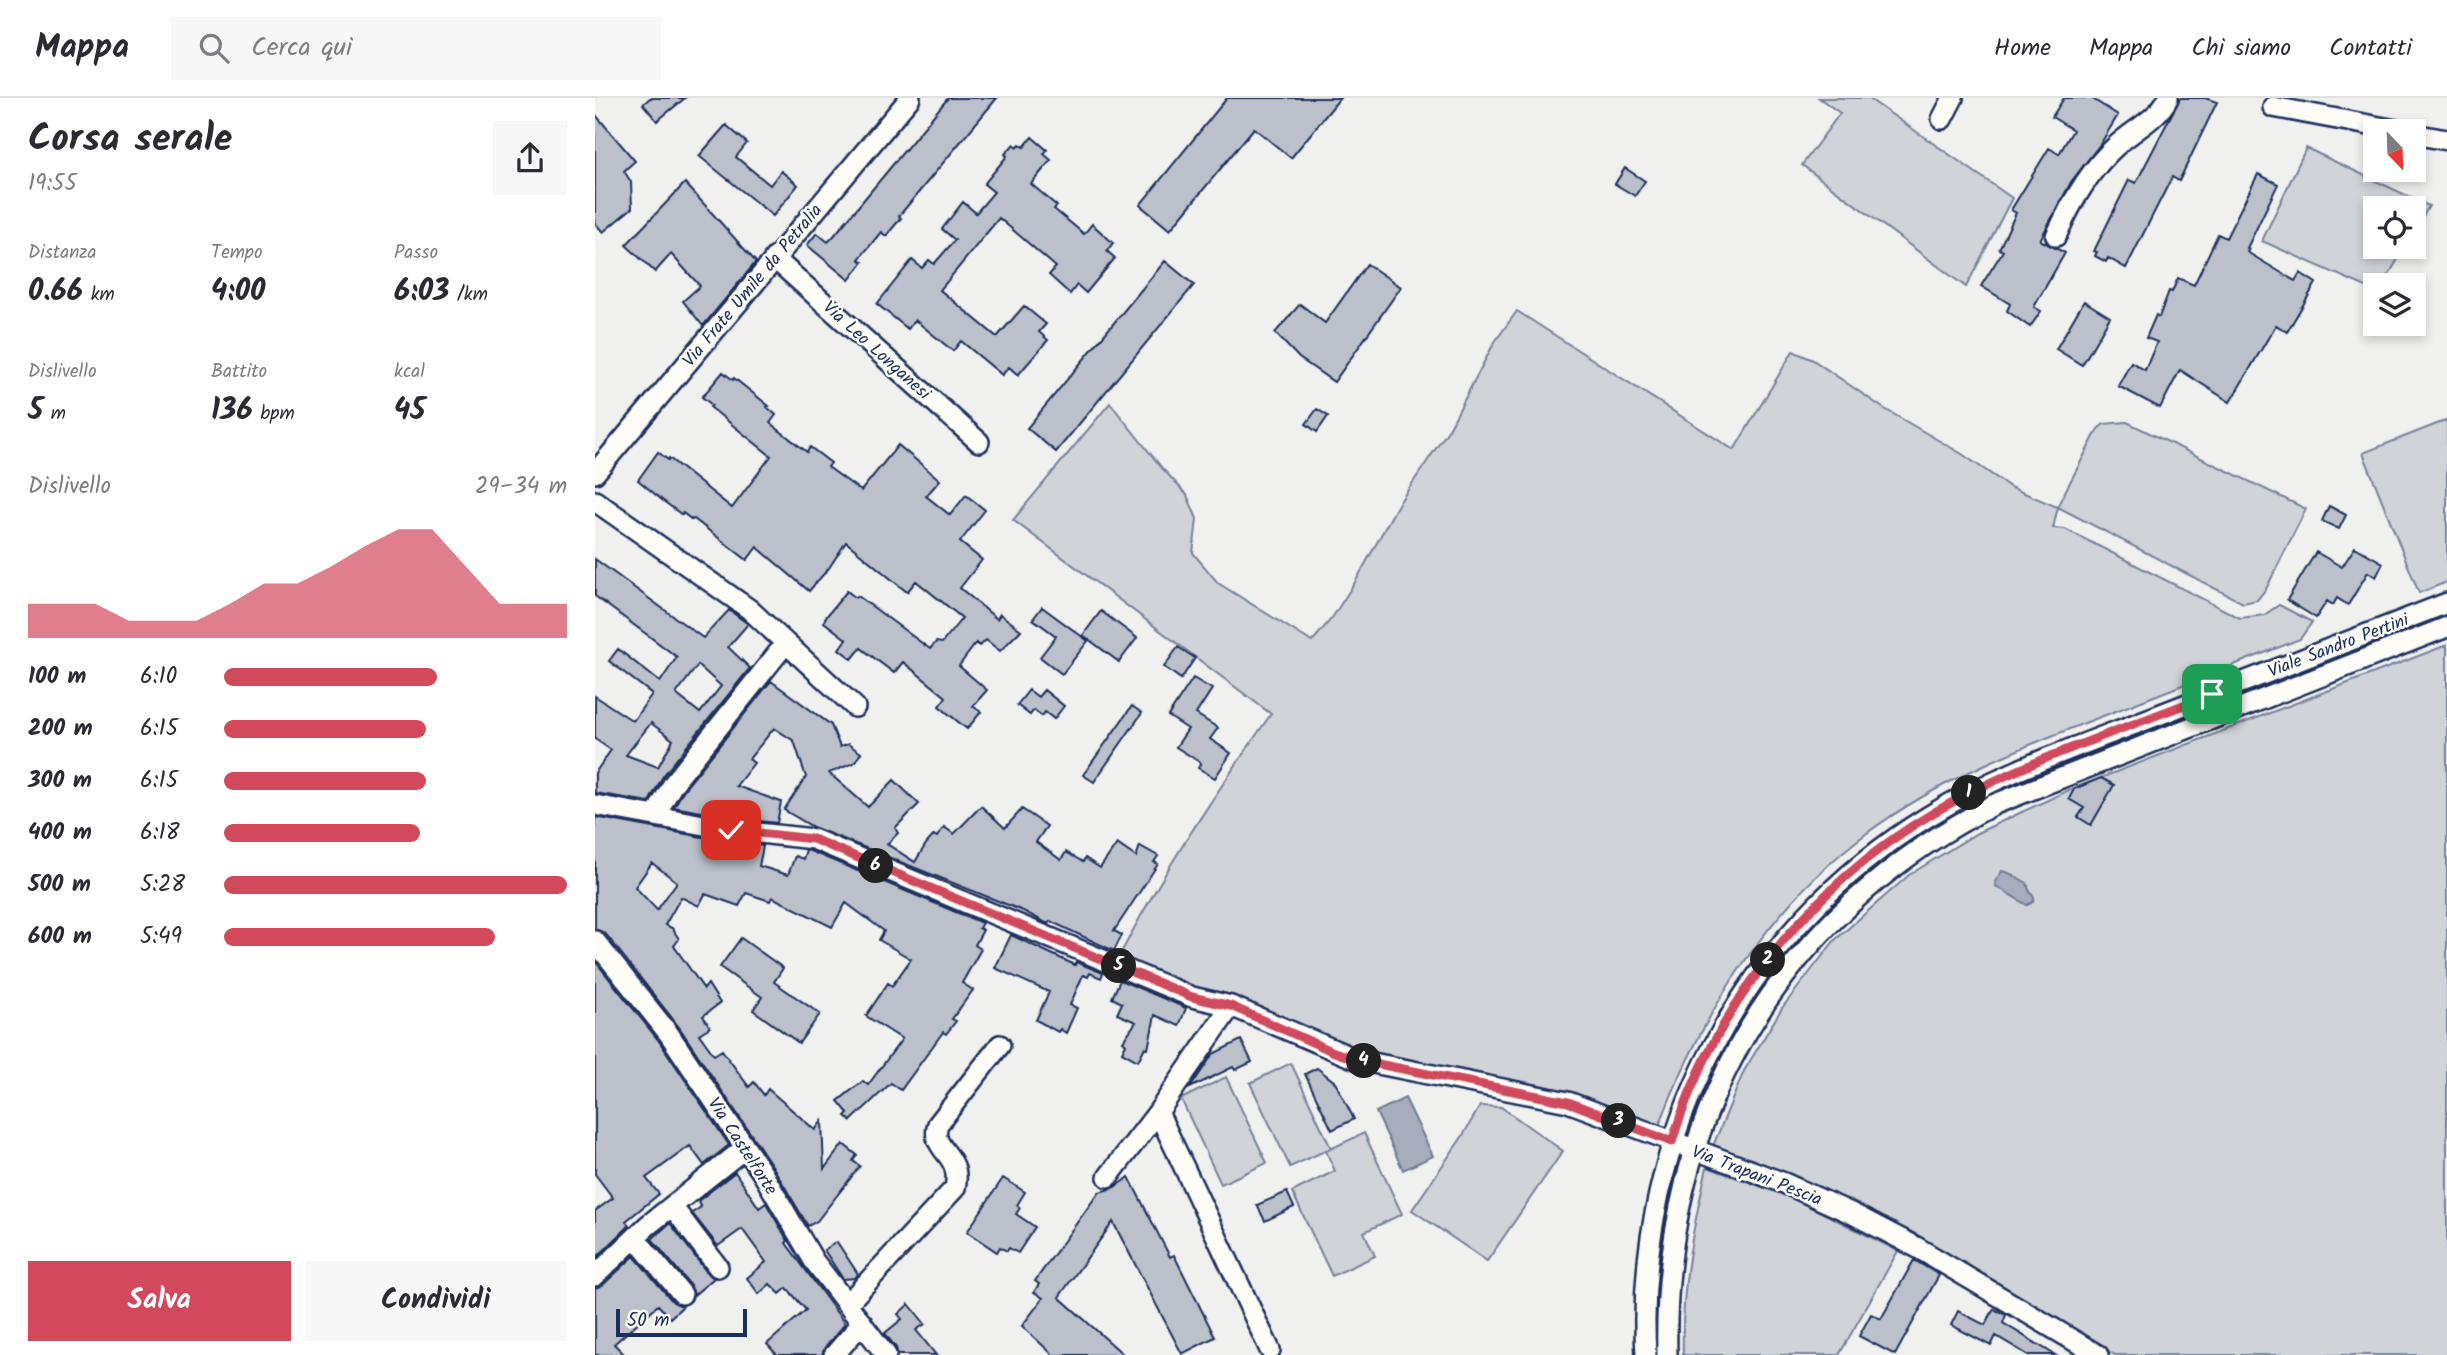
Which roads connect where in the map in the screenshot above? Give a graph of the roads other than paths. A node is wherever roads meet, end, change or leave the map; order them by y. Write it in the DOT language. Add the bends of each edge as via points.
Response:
graph roads {
  1 [pos="910,98"];
  2 [pos="1953,98"];
  3 [pos="2168,98"];
  4 [pos="2273,107"];
  5 [pos="1942,119"];
  6 [pos="2363,124"];
  7 [pos="2426,136"];
  8 [pos="2447,140"];
  9 [pos="2056,236"];
  10 [pos="774,258"];
  11 [pos="979,442"];
  12 [pos="595,473"];
  13 [pos="595,500"];
  14 [pos="2447,603"];
  15 [pos="2447,627"];
  16 [pos="786,643"];
  17 [pos="855,706"];
  18 [pos="595,805"];
  19 [pos="655,816"];
  20 [pos="595,941"];
  21 [pos="1231,1006"];
  22 [pos="1000,1045"];
  23 [pos="1158,1112"];
  24 [pos="1672,1142"];
  25 [pos="745,1148"];
  26 [pos="1694,1150"];
  27 [pos="1108,1177"];
  28 [pos="672,1206"];
  29 [pos="635,1238"];
  30 [pos="718,1267"];
  31 [pos="595,1276"];
  32 [pos="682,1294"];
  33 [pos="847,1304"];
  34 [pos="862,1324"];
  35 [pos="1270,1350"];
  36 [pos="834,1355"];
  37 [pos="886,1355"];
  38 [pos="1646,1355"];
  39 [pos="1667,1355"];
  40 [pos="2098,1355"];
  1 -- 10 [label="street, Via Frate Umile da Petralia"];
  2 -- 5 [label="street"];
  3 -- 9 [label="street" via="2163,108 2114,148 2073,200"];
  4 -- 6 [label="street"];
  7 -- 8 [label="street"];
  10 -- 11 [label="street, Via Leo Longanesi"];
  10 -- 12 [label="street, Via Frate Umile da Petralia"];
  13 -- 16 [label="street" via="749,610"];
  14 -- 24 [label="street, Viale Sandro Pertini" via="2014,772 1959,798 1896,837 1809,913 1763,966 1710,1050"];
  15 -- 26 [label="street, Viale Sandro Pertini" via="2022,792 1932,839 1858,897 1790,968 1733,1055"];
  16 -- 17 [label="street"];
  16 -- 19 [label="street" via="673,784"];
  18 -- 19 [label="street, Via Trapani Pescia"];
  19 -- 21 [label="street, Via Trapani Pescia" via="813,839 1192,997"];
  20 -- 25 [label="street, Via Castelforte" via="669,1034"];
  21 -- 23 [label="street"];
  21 -- 24 [label="street, Via Trapani Pescia" via="1358,1060 1568,1102"];
  22 -- 33 [label="street" via="936,1130 939,1143 957,1168 955,1188"];
  23 -- 27 [label="street"];
  23 -- 35 [label="street"];
  24 -- 26 [label="street, Via Trapani Pescia"];
  24 -- 38 [label="street, Viale Sandro Pertini" via="1654,1218"];
  25 -- 28 [label="street"];
  25 -- 33 [label="street, Via Castelforte" via="814,1261"];
  26 -- 39 [label="street, Viale Sandro Pertini" via="1670,1268"];
  26 -- 40 [label="street, Via Trapani Pescia" via="1864,1219"];
  28 -- 29 [label="street"];
  28 -- 30 [label="street"];
  29 -- 31 [label="street"];
  29 -- 32 [label="street"];
  33 -- 34 [label="street, Via Castelforte"];
  34 -- 36 [label="street"];
  34 -- 37 [label="street, Via Castelforte"];
}
